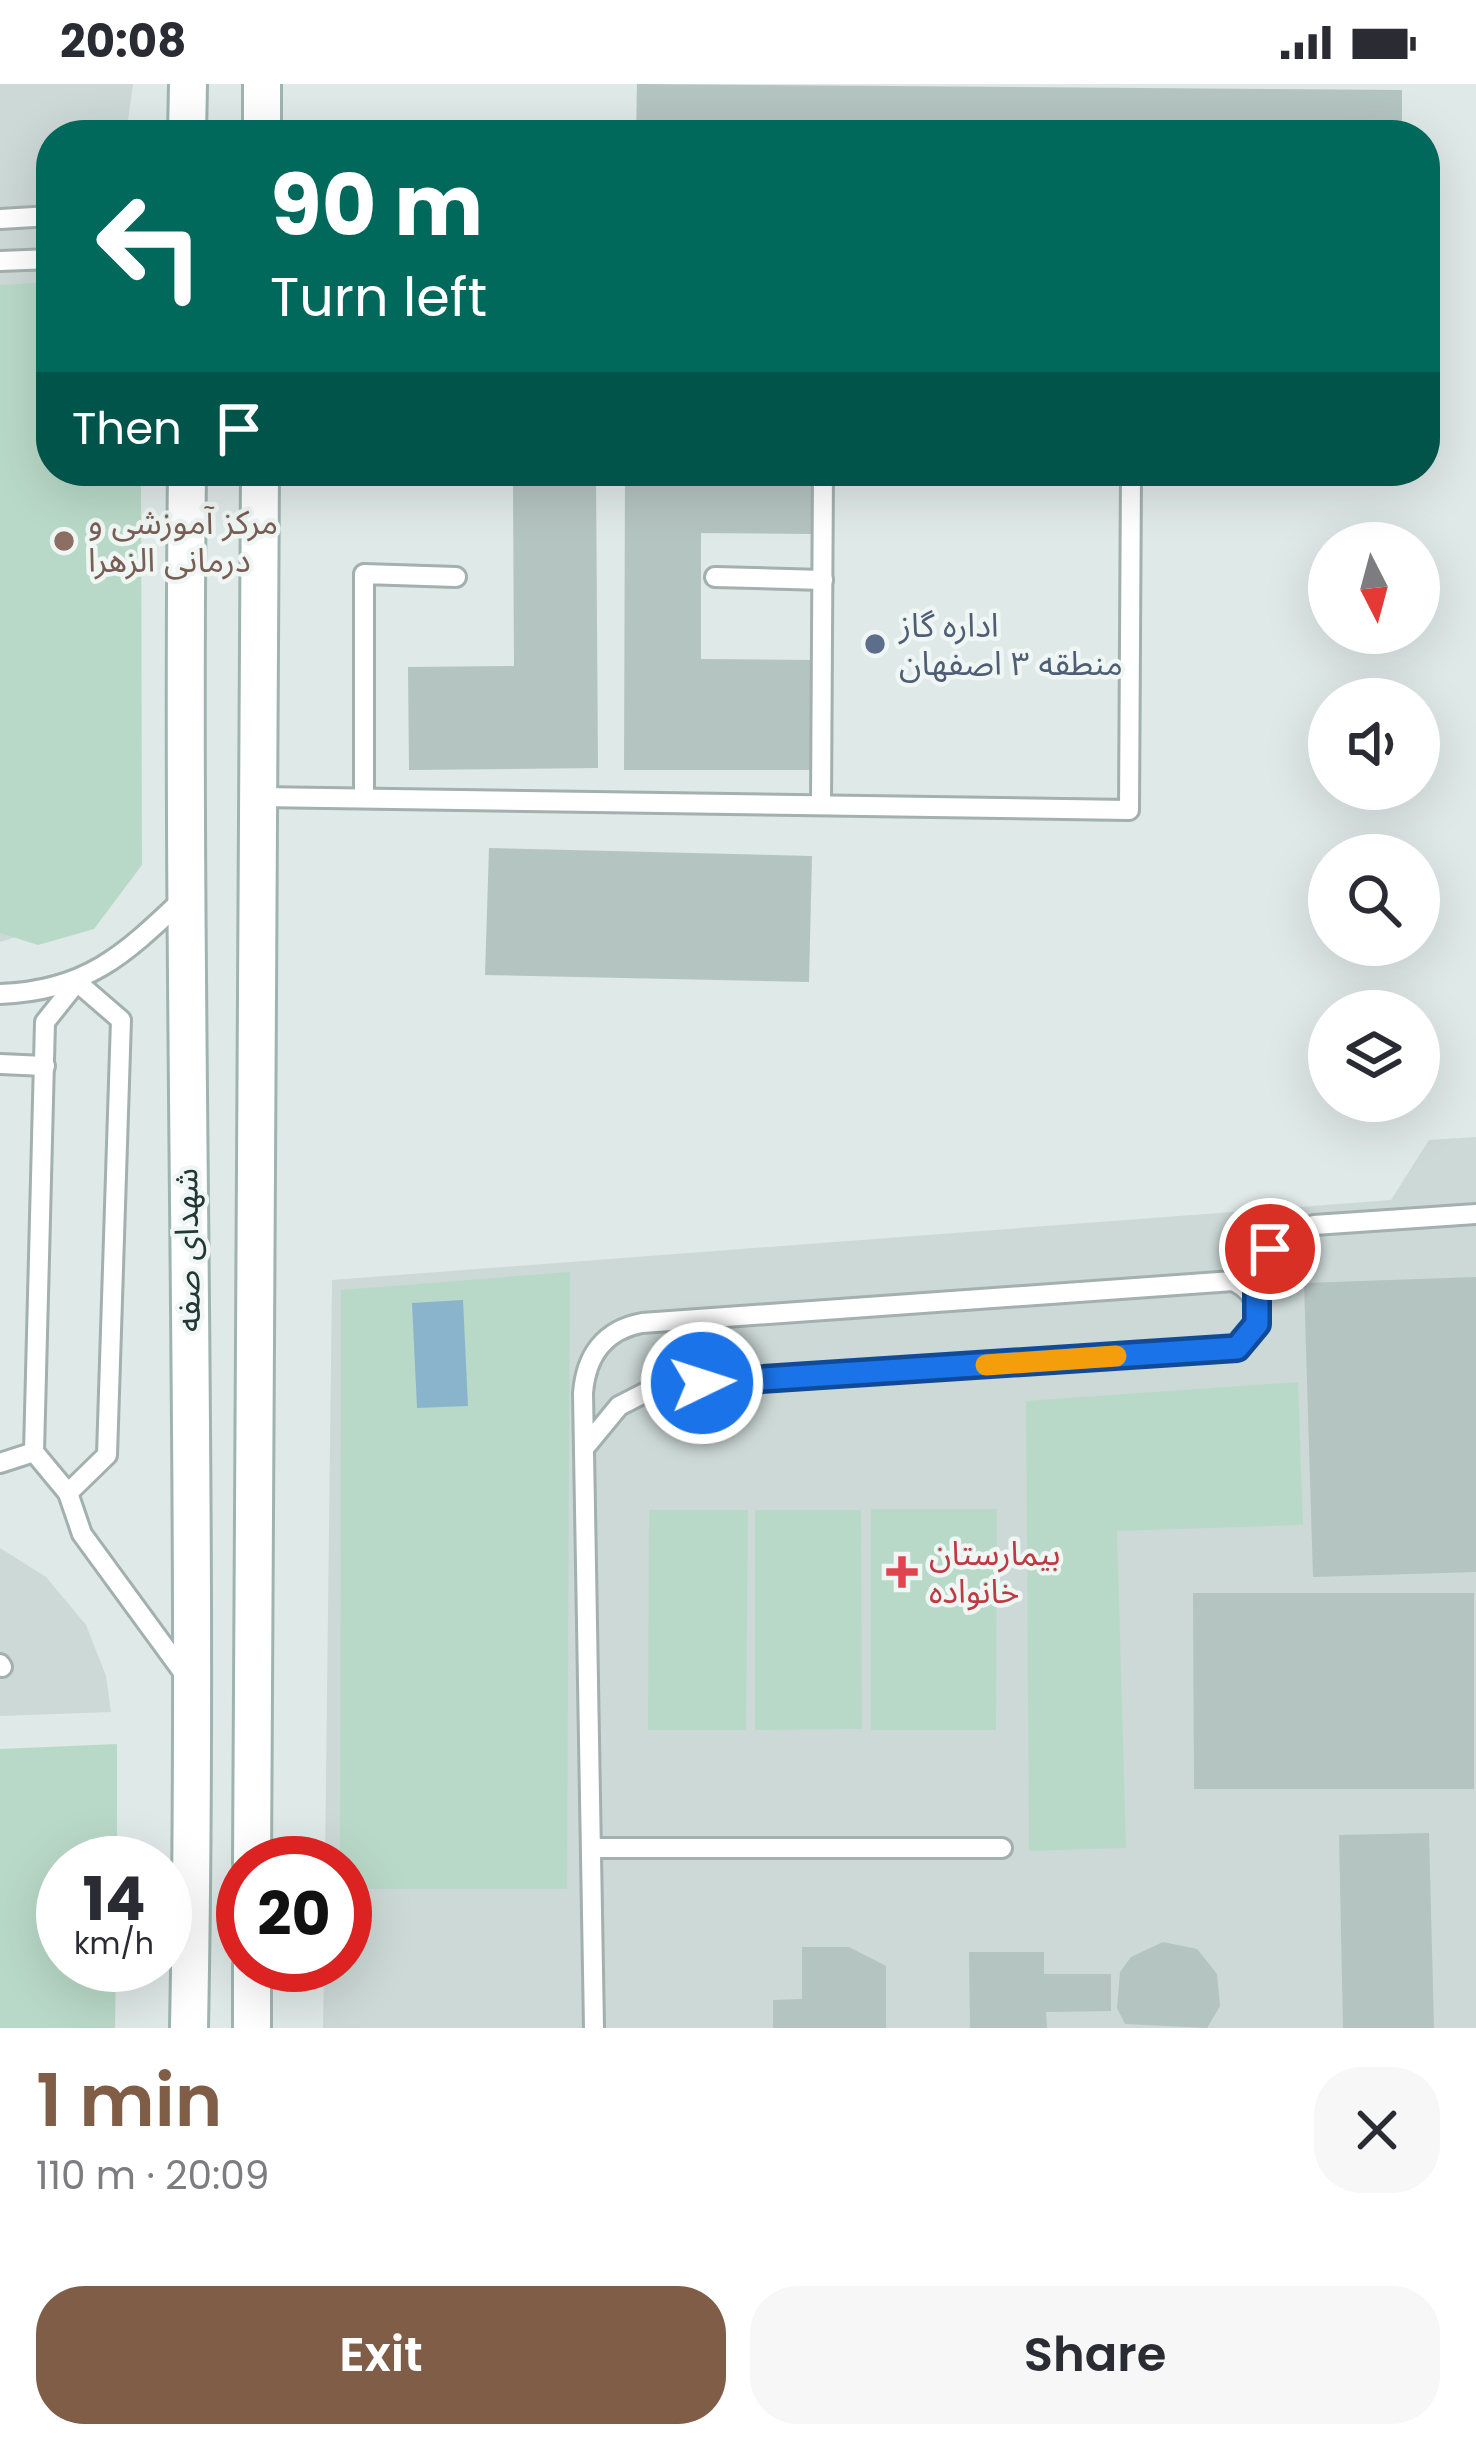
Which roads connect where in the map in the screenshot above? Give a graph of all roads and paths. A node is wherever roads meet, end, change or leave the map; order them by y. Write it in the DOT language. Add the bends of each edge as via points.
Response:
graph roads {
  1 [pos="188,84"];
  2 [pos="262,84"];
  3 [pos="187,120"];
  4 [pos="262,120"];
  5 [pos="36,217"];
  6 [pos="0,219"];
  7 [pos="36,259"];
  8 [pos="0,260"];
  9 [pos="187,486"];
  10 [pos="260,486"];
  11 [pos="823,486"];
  12 [pos="1131,486"];
  13 [pos="456,577"];
  14 [pos="715,577"];
  15 [pos="823,580"];
  16 [pos="259,797"];
  17 [pos="364,798"];
  18 [pos="821,804"];
  19 [pos="183,899"];
  20 [pos="77,982"];
  21 [pos="0,994"];
  22 [pos="0,1064"];
  23 [pos="45,1066"];
  24 [pos="1476,1214"];
  25 [pos="1256,1303"];
  26 [pos="586,1446"];
  27 [pos="34,1452"];
  28 [pos="0,1463"];
  29 [pos="68,1492"];
  30 [pos="192,1686"];
  31 [pos="253,1836"];
  32 [pos="592,1848"];
  33 [pos="1002,1848"];
  34 [pos="252,1992"];
  35 [pos="189,2028"];
  36 [pos="251,2028"];
  37 [pos="594,2028"];
  1 -- 3 [label="main road"];
  2 -- 4 [label="main road"];
  5 -- 6 [label="lane"];
  7 -- 8 [label="lane"];
  9 -- 19 [label="main road, شهدای صفه"];
  10 -- 16 [label="main road, شهدای صفه"];
  11 -- 15 [label="lane"];
  12 -- 18 [label="lane" via="1129,810"];
  13 -- 17 [label="lane" via="364,574"];
  14 -- 15 [label="lane"];
  15 -- 18 [label="lane"];
  16 -- 17 [label="lane"];
  16 -- 31 [label="main road, شهدای صفه"];
  17 -- 18 [label="lane"];
  19 -- 20 [label="lane" via="122,957"];
  19 -- 30 [label="main road, شهدای صفه"];
  20 -- 21 [label="lane"];
  20 -- 23 [label="lane" via="46,1022"];
  20 -- 29 [label="lane" via="122,1020 107,1455"];
  22 -- 23 [label="lane"];
  23 -- 27 [label="lane"];
  24 -- 25 [label="lane" via="1296,1231 1270,1249"];
  25 -- 26 [label="lane" via="1257,1324 1237,1348 658,1386 619,1406"];
  25 -- 26 [label="lane" via="1233,1282 628,1325 589,1360"];
  26 -- 32 [label="lane"];
  27 -- 28 [label="lane"];
  27 -- 29 [label="lane"];
  29 -- 30 [label="lane" via="82,1534"];
  30 -- 35 [label="main road, شهدای صفه"];
  32 -- 33 [label="lane"];
  32 -- 37 [label="lane"];
  34 -- 36 [label="main road"];
}
